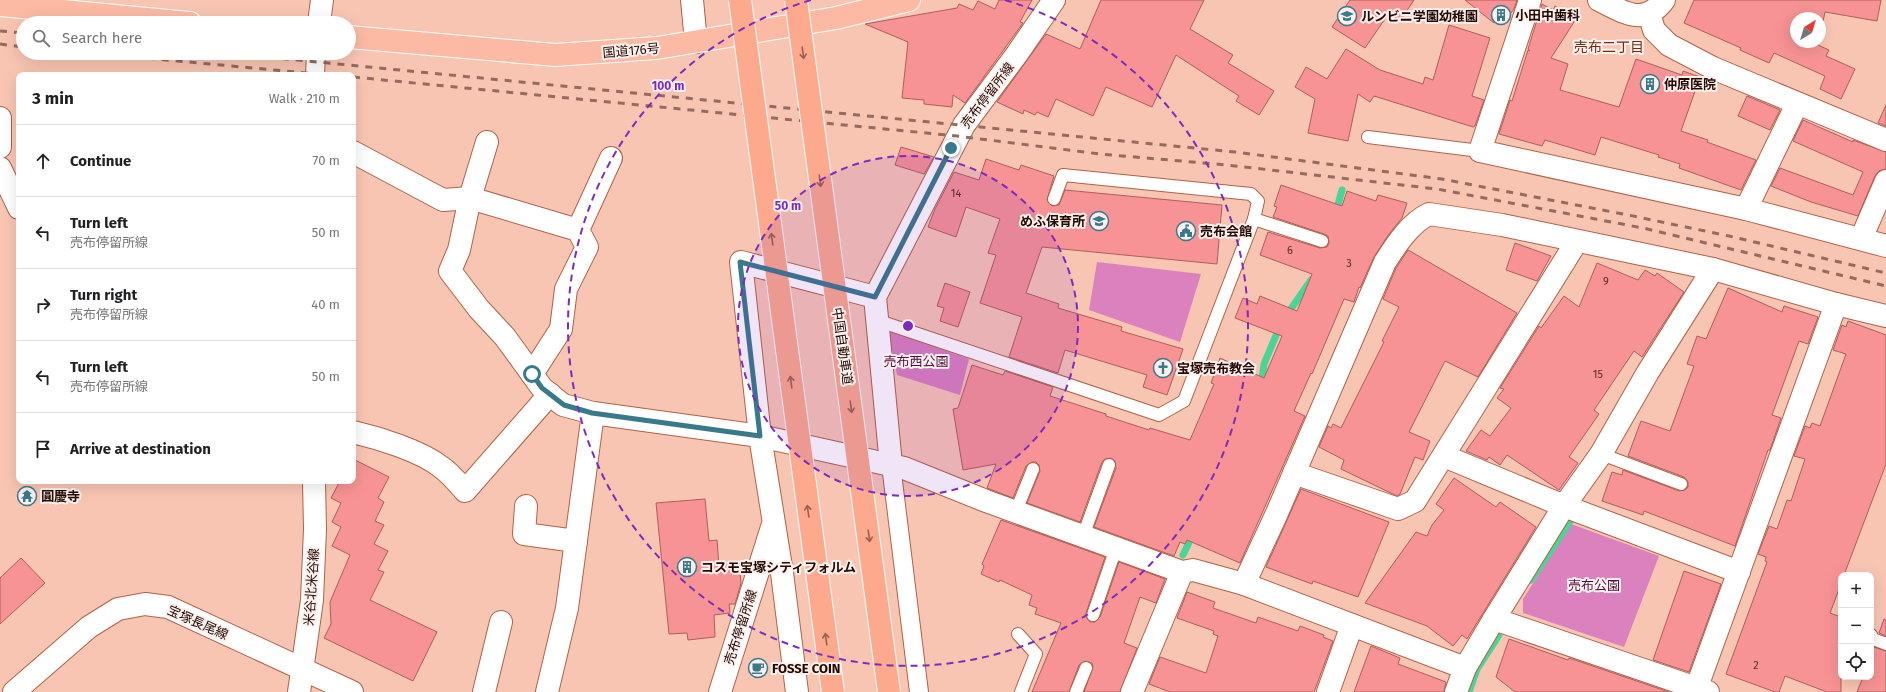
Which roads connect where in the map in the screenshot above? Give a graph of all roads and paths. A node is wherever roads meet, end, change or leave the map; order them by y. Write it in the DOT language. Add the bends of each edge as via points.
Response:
graph roads {
  1 [pos="322,0"];
  2 [pos="692,0"];
  3 [pos="740,0"];
  4 [pos="796,0"];
  5 [pos="908,0"];
  6 [pos="1054,0"];
  7 [pos="1530,0"];
  8 [pos="1599,0"];
  9 [pos="0,5"];
  10 [pos="1656,7"];
  11 [pos="116,16"];
  12 [pos="320,16"];
  13 [pos="356,38"];
  14 [pos="696,42"];
  15 [pos="316,60"];
  16 [pos="315,72"];
  17 [pos="1797,104"];
  18 [pos="0,118"];
  19 [pos="1368,136"];
  20 [pos="1886,140"];
  21 [pos="487,142"];
  22 [pos="0,147"];
  23 [pos="1480,151"];
  24 [pos="356,154"];
  25 [pos="611,158"];
  26 [pos="0,168"];
  27 [pos="1886,181"];
  28 [pos="470,198"];
  29 [pos="1054,200"];
  30 [pos="16,202"];
  31 [pos="1746,209"];
  32 [pos="1254,219"];
  33 [pos="578,230"];
  34 [pos="1861,239"];
  35 [pos="1322,241"];
  36 [pos="1577,241"];
  37 [pos="1886,246"];
  38 [pos="1713,269"];
  39 [pos="875,297"];
  40 [pos="1836,304"];
  41 [pos="1886,316"];
  42 [pos="876,320"];
  43 [pos="532,374"];
  44 [pos="550,394"];
  45 [pos="592,413"];
  46 [pos="356,433"];
  47 [pos="760,436"];
  48 [pos="1601,454"];
  49 [pos="1444,456"];
  50 [pos="891,465"];
  51 [pos="1108,465"];
  52 [pos="1033,468"];
  53 [pos="1294,473"];
  54 [pos="314,484"];
  55 [pos="1681,484"];
  56 [pos="526,506"];
  57 [pos="1564,506"];
  58 [pos="1016,511"];
  59 [pos="774,522"];
  60 [pos="1083,536"];
  61 [pos="576,541"];
  62 [pos="1116,548"];
  63 [pos="1182,572"];
  64 [pos="1739,572"];
  65 [pos="1244,584"];
  66 [pos="1093,615"];
  67 [pos="1494,619"];
  68 [pos="501,622"];
  69 [pos="1352,625"];
  70 [pos="1018,634"];
  71 [pos="1874,639"];
  72 [pos="1886,644"];
  73 [pos="302,668"];
  74 [pos="1086,668"];
  75 [pos="1464,668"];
  76 [pos="1700,691"];
  77 [pos="14,692"];
  78 [pos="299,692"];
  79 [pos="352,692"];
  80 [pos="484,692"];
  81 [pos="548,692"];
  82 [pos="720,692"];
  83 [pos="797,692"];
  84 [pos="833,692"];
  85 [pos="889,692"];
  86 [pos="919,692"];
  87 [pos="1020,692"];
  88 [pos="1076,692"];
  89 [pos="1132,692"];
  90 [pos="1328,692"];
  91 [pos="1456,692"];
  1 -- 12 [label="street"];
  2 -- 14 [label="street"];
  84 -- 3 [label="highway, one-way, bridge"];
  4 -- 85 [label="highway, 中国自動車道, one-way, bridge"];
  5 -- 14 [label="highway, 国道176号" via="836,18"];
  6 -- 39 [label="street, 売布停留所線" via="1018,54 964,125"];
  7 -- 23 [label="street"];
  8 -- 10 [label="street" via="1628,14 1640,16"];
  9 -- 11 [label="highway"];
  10 -- 17 [label="street" via="1654,30 1668,45 1713,68"];
  13 -- 14 [label="highway, 国道176号" via="555,55 657,48"];
  15 -- 16 [label="street"];
  17 -- 20 [label="street"];
  17 -- 31 [label="street"];
  18 -- 22 [label="street"];
  19 -- 23 [label="lane"];
  21 -- 28 [label="street"];
  23 -- 31 [label="street"];
  24 -- 28 [label="street" via="443,200"];
  25 -- 33 [label="street"];
  26 -- 30 [label="street"];
  27 -- 34 [label="street"];
  28 -- 33 [label="street"];
  28 -- 43 [label="street" via="458,250 450,271"];
  29 -- 32 [label="lane" via="1063,175 1251,194 1258,201"];
  31 -- 34 [label="street"];
  32 -- 35 [label="lane"];
  32 -- 42 [label="lane" via="1184,401 1159,415"];
  33 -- 43 [label="street" via="587,247 566,289 562,329"];
  34 -- 37 [label="street"];
  36 -- 38 [label="street"];
  36 -- 49 [label="street"];
  36 -- 53 [label="street" via="1502,225 1429,214 1421,217 1396,244 1385,262"];
  38 -- 40 [label="street"];
  38 -- 48 [label="street" via="1648,372"];
  39 -- 42 [label="street"];
  39 -- 47 [label="street, 売布停留所線" via="740,262"];
  40 -- 41 [label="street"];
  40 -- 64 [label="street"];
  42 -- 50 [label="street"];
  43 -- 44 [label="street"];
  44 -- 45 [label="street" via="564,405"];
  44 -- 46 [label="street" via="465,491 441,466 383,439"];
  45 -- 47 [label="street"];
  45 -- 61 [label="street"];
  47 -- 50 [label="street"];
  47 -- 59 [label="street, 売布停留所線"];
  48 -- 55 [label="lane"];
  48 -- 57 [label="street"];
  49 -- 53 [label="street" via="1416,501 1398,509"];
  49 -- 57 [label="street"];
  50 -- 58 [label="street"];
  50 -- 86 [label="street"];
  51 -- 60 [label="lane"];
  52 -- 58 [label="lane"];
  53 -- 65 [label="street"];
  54 -- 73 [label="street, 米谷北米谷線" via="312,600"];
  56 -- 61 [label="street" via="524,534"];
  57 -- 64 [label="street"];
  57 -- 67 [label="street"];
  58 -- 60 [label="street"];
  59 -- 82 [label="street, 売布停留所線"];
  59 -- 83 [label="street"];
  60 -- 62 [label="street"];
  61 -- 81 [label="street" via="567,608"];
  62 -- 63 [label="street"];
  62 -- 66 [label="lane"];
  63 -- 65 [label="street" via="1193,570"];
  63 -- 89 [label="street"];
  64 -- 76 [label="street"];
  65 -- 69 [label="street"];
  67 -- 75 [label="street"];
  67 -- 76 [label="street"];
  68 -- 80 [label="street"];
  69 -- 75 [label="street"];
  69 -- 90 [label="street"];
  70 -- 87 [label="lane" via="1036,654"];
  71 -- 72 [label="lane"];
  73 -- 77 [label="street, 宝塚長尾線" via="168,607 145,604 118,609 89,627"];
  73 -- 78 [label="street, 米谷北米谷線"];
  73 -- 79 [label="street, 宝塚長尾線"];
  74 -- 88 [label="lane"];
  75 -- 91 [label="street"];
}
